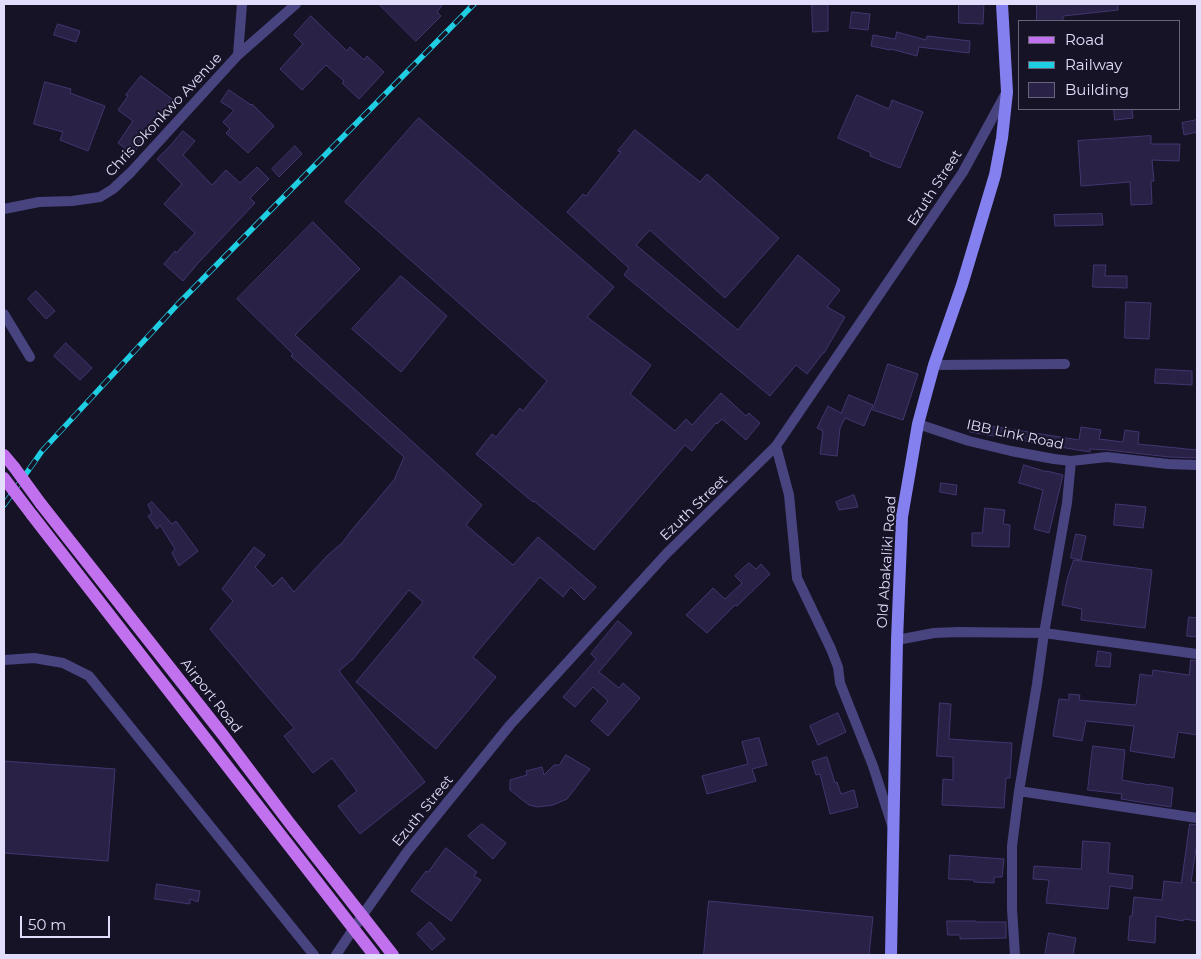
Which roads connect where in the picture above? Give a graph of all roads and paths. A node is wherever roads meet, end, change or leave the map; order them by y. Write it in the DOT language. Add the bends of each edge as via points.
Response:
graph roads {
  1 [pos="242,4"];
  2 [pos="296,4"];
  3 [pos="1002,4"];
  4 [pos="238,55"];
  5 [pos="1007,92"];
  6 [pos="4,209"];
  7 [pos="4,314"];
  8 [pos="30,357"];
  9 [pos="1065,364"];
  10 [pos="934,365"];
  11 [pos="918,424"];
  12 [pos="776,446"];
  13 [pos="4,455"];
  14 [pos="1071,461"];
  15 [pos="1197,466"];
  16 [pos="4,477"];
  17 [pos="1044,633"];
  18 [pos="897,640"];
  19 [pos="1197,654"];
  20 [pos="4,660"];
  21 [pos="1019,791"];
  22 [pos="1197,818"];
  23 [pos="893,828"];
  24 [pos="362,916"];
  25 [pos="354,929"];
  26 [pos="314,955"];
  27 [pos="336,955"];
  28 [pos="374,955"];
  29 [pos="393,955"];
  30 [pos="891,955"];
  31 [pos="1015,955"];
  1 -- 4 [label="street"];
  2 -- 4 [label="street, Chris Okonkwo Avenue"];
  3 -- 5 [label="main road, Old Abakaliki Road"];
  4 -- 6 [label="street, Chris Okonkwo Avenue" via="113,189 100,197"];
  5 -- 10 [label="main road, Old Abakaliki Road" via="995,175"];
  5 -- 12 [label="street, Ezuth Street" via="963,172"];
  7 -- 8 [label="street"];
  9 -- 10 [label="street"];
  10 -- 11 [label="main road, Old Abakaliki Road"];
  11 -- 14 [label="street, IBB Link Road" via="969,441"];
  11 -- 18 [label="main road, Old Abakaliki Road" via="902,517"];
  12 -- 23 [label="street" via="789,495 797,578 838,667 840,683 873,766"];
  12 -- 24 [label="street, Ezuth Street" via="667,553 510,725 407,852"];
  13 -- 24 [label="main road, Airport Road, bridge"];
  14 -- 15 [label="street, IBB Link Road" via="1107,457"];
  14 -- 17 [label="street" via="1067,503"];
  16 -- 25 [label="main road, bridge"];
  17 -- 18 [label="street" via="934,633"];
  17 -- 19 [label="street"];
  17 -- 21 [label="street"];
  18 -- 23 [label="main road, Old Abakaliki Road"];
  20 -- 26 [label="street" via="34,658 63,663 89,676"];
  21 -- 22 [label="street"];
  21 -- 31 [label="street" via="1012,846"];
  23 -- 30 [label="main road, Old Abakaliki Road"];
  24 -- 25 [label="street, Ezuth Street"];
  24 -- 29 [label="main road, Airport Road"];
  25 -- 27 [label="street, Ezuth Street"];
  25 -- 28 [label="main road"];
}
